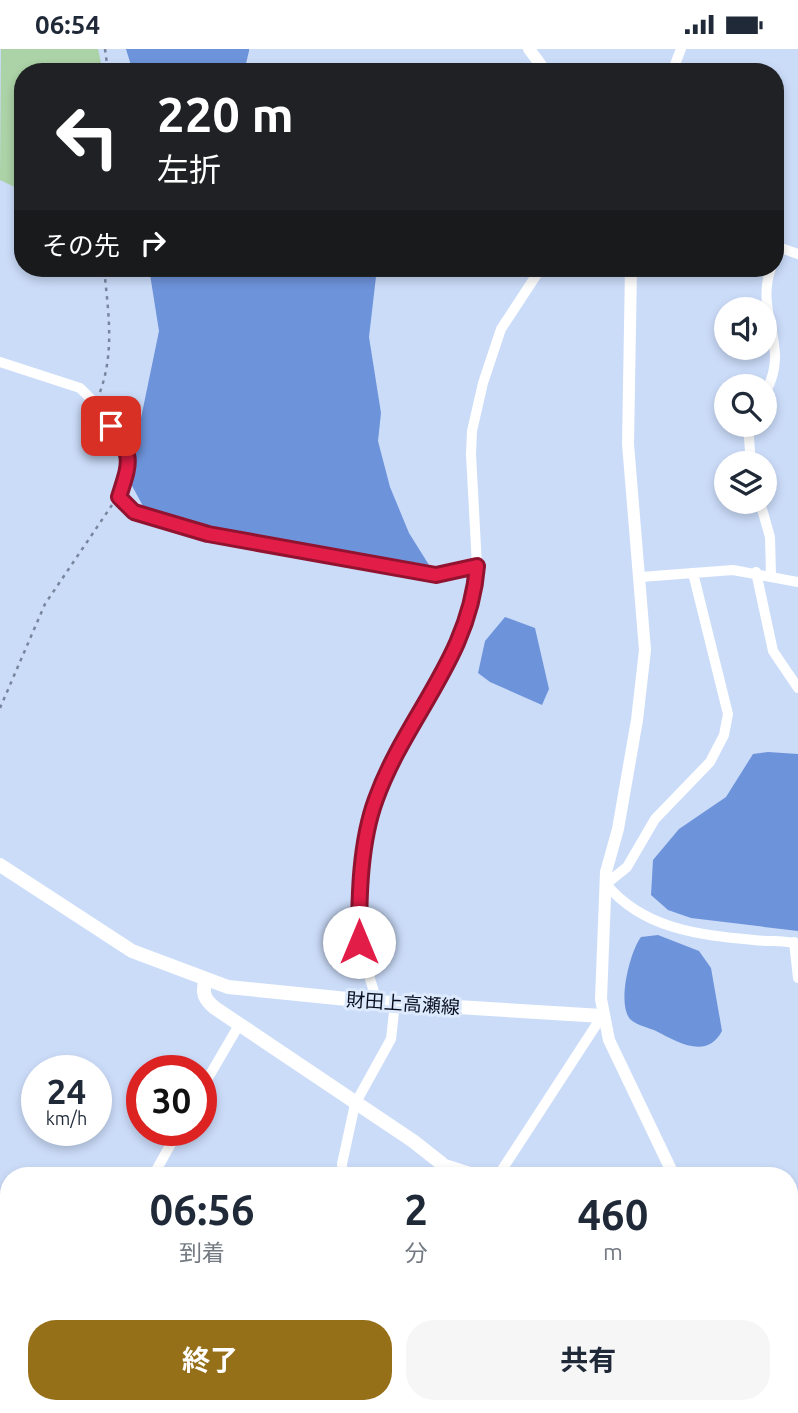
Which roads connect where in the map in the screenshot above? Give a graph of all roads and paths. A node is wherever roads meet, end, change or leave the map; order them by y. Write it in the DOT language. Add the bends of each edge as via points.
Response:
graph roads {
  1 [pos="529,49"];
  2 [pos="540,63"];
  3 [pos="105,277"];
  4 [pos="535,277"];
  5 [pos="631,277"];
  6 [pos="768,277"];
  7 [pos="0,362"];
  8 [pos="774,374"];
  9 [pos="95,403"];
  10 [pos="119,497"];
  11 [pos="763,514"];
  12 [pos="477,566"];
  13 [pos="755,572"];
  14 [pos="693,573"];
  15 [pos="771,575"];
  16 [pos="641,577"];
  17 [pos="798,582"];
  18 [pos="798,688"];
  19 [pos="0,708"];
  20 [pos="0,865"];
  21 [pos="606,884"];
  22 [pos="796,943"];
  23 [pos="798,978"];
  24 [pos="206,981"];
  25 [pos="377,1002"];
  26 [pos="395,1003"];
  27 [pos="602,1016"];
  28 [pos="239,1025"];
  29 [pos="217,1063"];
  30 [pos="355,1104"];
  31 [pos="170,1146"];
  32 [pos="441,1163"];
  33 [pos="158,1167"];
  34 [pos="342,1167"];
  35 [pos="444,1167"];
  36 [pos="454,1167"];
  37 [pos="504,1167"];
  38 [pos="670,1167"];
  1 -- 2 [label="street"];
  3 -- 9 [label="path" via="108,352 106,375"];
  4 -- 12 [label="street" via="501,329 472,431"];
  5 -- 16 [label="street" via="628,444"];
  6 -- 8 [label="street" via="768,320 777,351"];
  7 -- 9 [label="street" via="80,388"];
  9 -- 10 [label="street" via="128,449 130,461"];
  10 -- 12 [label="street" via="134,512 208,534 436,575"];
  10 -- 19 [label="path" via="45,604"];
  11 -- 15 [label="street" via="770,537"];
  12 -- 25 [label="street" via="475,600 465,626 444,674 405,737 370,823 359,942"];
  13 -- 14 [label="street"];
  13 -- 15 [label="street"];
  13 -- 18 [label="street" via="773,651"];
  14 -- 16 [label="street"];
  14 -- 21 [label="street" via="728,714 724,735 710,762 655,819 627,867"];
  15 -- 17 [label="street"];
  16 -- 21 [label="street" via="642,684"];
  20 -- 24 [label="main road, 財田上高瀬線" via="132,951"];
  21 -- 22 [label="street" via="622,904 654,922 728,937"];
  21 -- 27 [label="street" via="600,962"];
  22 -- 23 [label="street"];
  24 -- 25 [label="main road, 財田上高瀬線" via="271,993"];
  24 -- 28 [label="main road" via="202,989 206,1000"];
  25 -- 26 [label="main road, 財田上高瀬線"];
  26 -- 27 [label="main road, 財田上高瀬線"];
  26 -- 30 [label="street" via="391,1038"];
  27 -- 37 [label="street"];
  27 -- 38 [label="street"];
  28 -- 29 [label="street"];
  28 -- 30 [label="main road"];
  30 -- 32 [label="main road"];
  30 -- 34 [label="street"];
  31 -- 33 [label="street"];
  32 -- 35 [label="main road"];
  32 -- 36 [label="street"];
}
